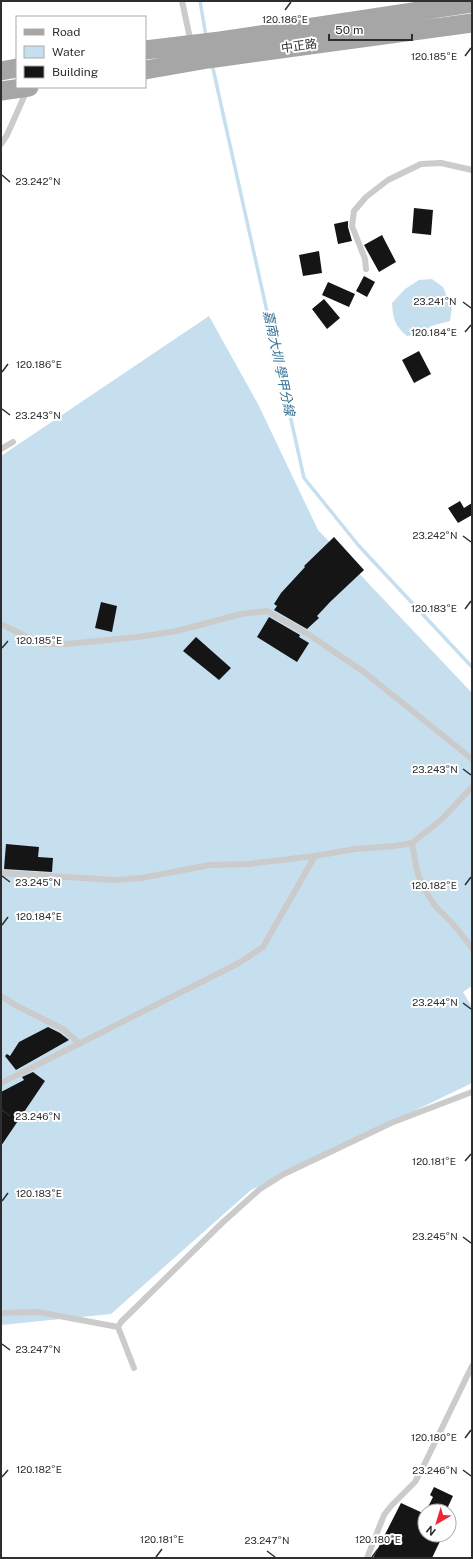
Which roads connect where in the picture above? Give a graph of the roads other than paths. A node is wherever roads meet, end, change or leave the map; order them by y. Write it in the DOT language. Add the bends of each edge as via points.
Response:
graph roads {
  1 [pos="182,1"];
  2 [pos="472,3"];
  3 [pos="472,23"];
  4 [pos="208,49"];
  5 [pos="146,50"];
  6 [pos="16,68"];
  7 [pos="146,70"];
  8 [pos="1,71"];
  9 [pos="22,88"];
  10 [pos="29,88"];
  11 [pos="1,91"];
  12 [pos="1,144"];
  13 [pos="472,170"];
  14 [pos="366,270"];
  15 [pos="13,442"];
  16 [pos="1,449"];
  17 [pos="1,624"];
  18 [pos="472,759"];
  19 [pos="472,787"];
  20 [pos="412,842"];
  21 [pos="315,856"];
  22 [pos="1,873"];
  23 [pos="472,948"];
  24 [pos="1,996"];
  25 [pos="80,1044"];
  26 [pos="1,1083"];
  27 [pos="472,1092"];
  28 [pos="1,1313"];
  29 [pos="118,1327"];
  30 [pos="472,1366"];
  31 [pos="134,1368"];
  32 [pos="367,1558"];
  1 -- 4 [label="lane"];
  2 -- 4 [label="main road, 中正路"];
  3 -- 4 [label="main road, 中正路"];
  4 -- 5 [label="main road, 中正路"];
  4 -- 7 [label="main road, 中正路"];
  6 -- 8 [label="main road"];
  9 -- 11 [label="main road"];
  10 -- 12 [label="lane"];
  13 -- 14 [label="lane" via="441,163 421,164 388,180 366,196 354,211 352,226 365,259"];
  15 -- 16 [label="lane"];
  17 -- 18 [label="lane" via="41,644 66,644 177,631 241,614 267,611 311,636 364,672"];
  19 -- 20 [label="lane" via="442,819"];
  20 -- 21 [label="lane"];
  20 -- 23 [label="lane" via="417,871 423,887 435,906"];
  21 -- 22 [label="lane" via="248,864 210,865 141,878 115,880"];
  21 -- 25 [label="lane" via="263,946 240,963"];
  24 -- 25 [label="lane" via="63,1029"];
  25 -- 26 [label="lane"];
  27 -- 29 [label="lane" via="391,1123 284,1174 260,1189 222,1223"];
  28 -- 29 [label="lane" via="38,1312"];
  29 -- 31 [label="lane"];
  30 -- 32 [label="lane" via="424,1467 415,1482 384,1515"];
}
